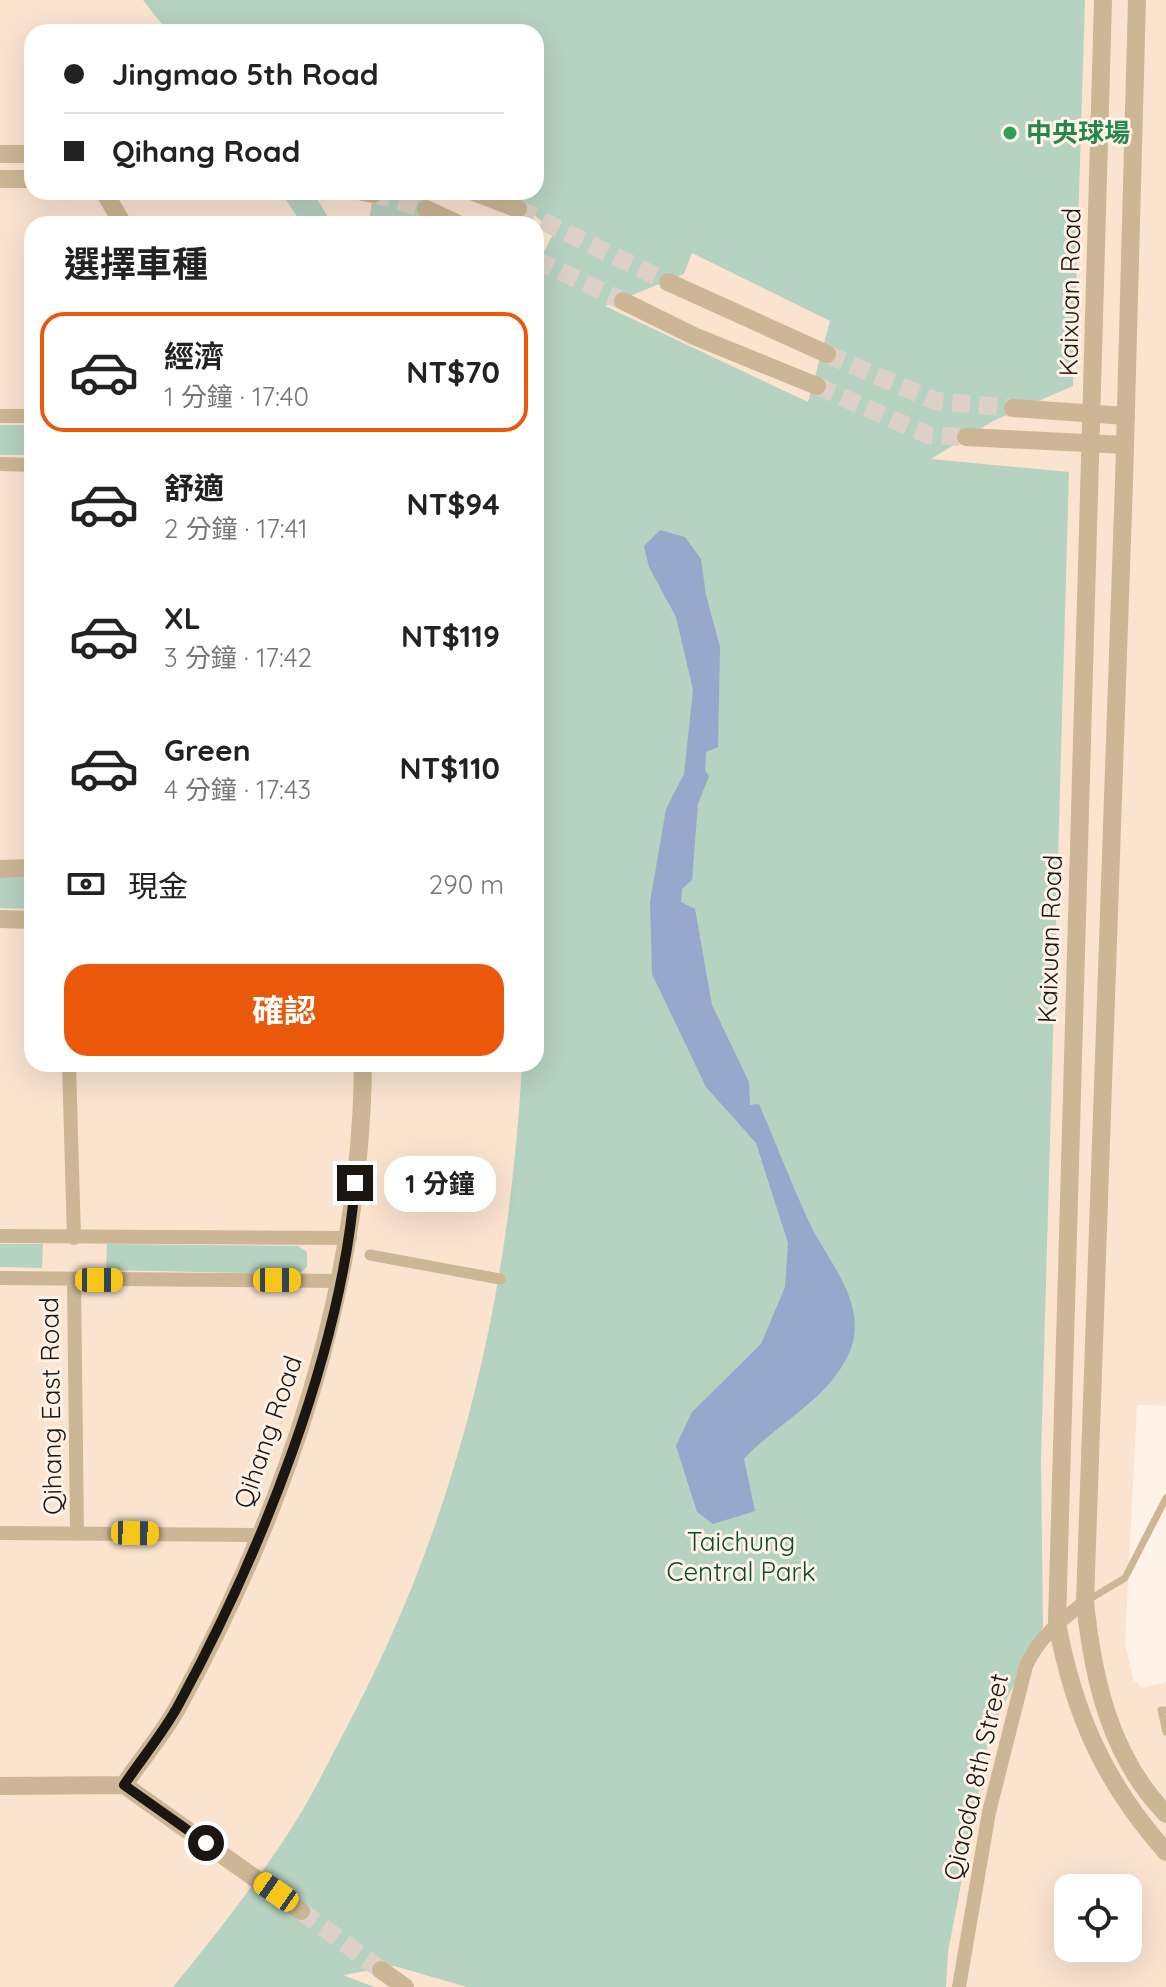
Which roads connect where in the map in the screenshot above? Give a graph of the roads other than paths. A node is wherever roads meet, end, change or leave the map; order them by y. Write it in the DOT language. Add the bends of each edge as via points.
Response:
graph roads {
  1 [pos="1103,0"];
  2 [pos="1137,0"];
  3 [pos="0,154"];
  4 [pos="24,154"];
  5 [pos="0,179"];
  6 [pos="24,179"];
  7 [pos="495,200"];
  8 [pos="426,209"];
  9 [pos="518,209"];
  10 [pos="441,216"];
  11 [pos="668,282"];
  12 [pos="623,301"];
  13 [pos="827,354"];
  14 [pos="817,386"];
  15 [pos="1013,408"];
  16 [pos="1093,412"];
  17 [pos="0,416"];
  18 [pos="24,416"];
  19 [pos="1126,416"];
  20 [pos="966,437"];
  21 [pos="1093,441"];
  22 [pos="1125,445"];
  23 [pos="0,464"];
  24 [pos="24,465"];
  25 [pos="24,868"];
  26 [pos="0,869"];
  27 [pos="0,919"];
  28 [pos="24,920"];
  29 [pos="69,1072"];
  30 [pos="362,1072"];
  31 [pos="0,1236"];
  32 [pos="74,1238"];
  33 [pos="350,1238"];
  34 [pos="370,1255"];
  35 [pos="0,1278"];
  36 [pos="500,1279"];
  37 [pos="74,1280"];
  38 [pos="341,1281"];
  39 [pos="1166,1498"];
  40 [pos="77,1532"];
  41 [pos="0,1533"];
  42 [pos="260,1535"];
  43 [pos="1085,1602"];
  44 [pos="1057,1623"];
  45 [pos="1166,1710"];
  46 [pos="1166,1732"];
  47 [pos="124,1785"];
  48 [pos="0,1786"];
  49 [pos="1166,1814"];
  50 [pos="1166,1852"];
  51 [pos="301,1911"];
  52 [pos="381,1970"];
  53 [pos="405,1987"];
  54 [pos="959,1987"];
  1 -- 16 [label="street, Kaixuan Road"];
  2 -- 19 [label="street"];
  3 -- 4 [label="street"];
  5 -- 6 [label="street"];
  7 -- 9 [label="street"];
  8 -- 10 [label="street"];
  11 -- 13 [label="street"];
  12 -- 14 [label="street"];
  15 -- 16 [label="street"];
  16 -- 19 [label="street"];
  16 -- 21 [label="street, Kaixuan Road"];
  17 -- 18 [label="street"];
  19 -- 22 [label="street"];
  20 -- 21 [label="street"];
  21 -- 22 [label="street"];
  21 -- 44 [label="street, Kaixuan Road"];
  22 -- 43 [label="street"];
  23 -- 24 [label="street"];
  25 -- 26 [label="street"];
  27 -- 28 [label="street"];
  29 -- 32 [label="street"];
  30 -- 33 [label="street, Qihang Road"];
  31 -- 32 [label="street"];
  32 -- 33 [label="street"];
  33 -- 38 [label="street, Qihang Road"];
  34 -- 36 [label="street"];
  35 -- 37 [label="street"];
  37 -- 38 [label="street"];
  37 -- 40 [label="street, Qihang East Road"];
  38 -- 42 [label="street, Qihang Road" via="322,1355"];
  39 -- 43 [label="lane" via="1125,1578"];
  40 -- 41 [label="street"];
  40 -- 42 [label="street"];
  42 -- 47 [label="street, Qihang Road" via="178,1706"];
  43 -- 44 [label="street, Qiaoda 8th Street"];
  43 -- 49 [label="street" via="1090,1649 1114,1734 1133,1771"];
  44 -- 50 [label="street, Kaixuan Road" via="1088,1737 1115,1786"];
  44 -- 54 [label="street, Qiaoda 8th Street" via="1035,1646 1018,1693 989,1812"];
  45 -- 46 [label="lane" via="1161,1710"];
  47 -- 48 [label="street"];
  47 -- 51 [label="street"];
  52 -- 53 [label="street"];
}
